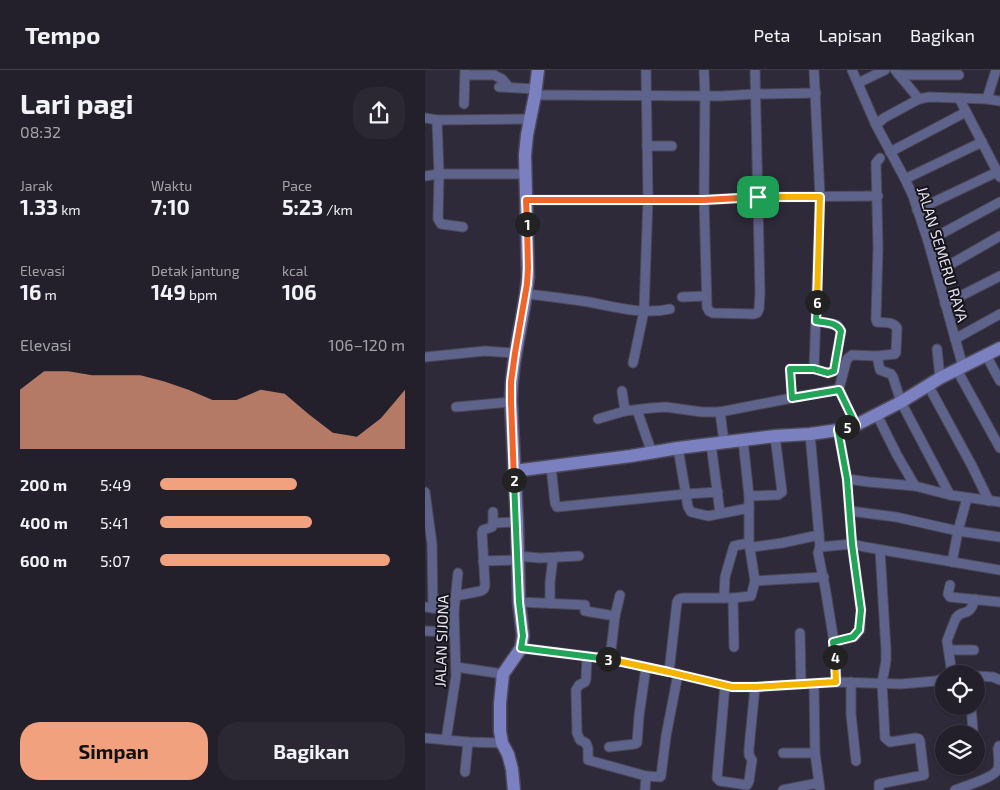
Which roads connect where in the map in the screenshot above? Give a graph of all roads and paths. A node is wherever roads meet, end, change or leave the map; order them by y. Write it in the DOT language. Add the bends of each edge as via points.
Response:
graph roads {
  1 [pos="538,70"];
  2 [pos="646,70"];
  3 [pos="704,70"];
  4 [pos="755,70"];
  5 [pos="814,70"];
  6 [pos="852,70"];
  7 [pos="885,70"];
  8 [pos="996,70"];
  9 [pos="897,72"];
  10 [pos="465,73"];
  11 [pos="959,75"];
  12 [pos="859,83"];
  13 [pos="499,87"];
  14 [pos="509,87"];
  15 [pos="536,92"];
  16 [pos="816,93"];
  17 [pos="756,94"];
  18 [pos="646,95"];
  19 [pos="705,96"];
  20 [pos="919,98"];
  21 [pos="959,98"];
  22 [pos="987,99"];
  23 [pos="1000,101"];
  24 [pos="464,104"];
  25 [pos="966,112"];
  26 [pos="425,118"];
  27 [pos="530,119"];
  28 [pos="437,120"];
  29 [pos="876,125"];
  30 [pos="982,142"];
  31 [pos="647,146"];
  32 [pos="671,146"];
  33 [pos="890,152"];
  34 [pos="880,158"];
  35 [pos="439,174"];
  36 [pos="525,174"];
  37 [pos="999,174"];
  38 [pos="425,176"];
  39 [pos="905,180"];
  40 [pos="878,196"];
  41 [pos="758,197"];
  42 [pos="820,197"];
  43 [pos="647,199"];
  44 [pos="526,200"];
  45 [pos="704,200"];
  46 [pos="1000,202"];
  47 [pos="917,210"];
  48 [pos="463,227"];
  49 [pos="1000,236"];
  50 [pos="928,241"];
  51 [pos="937,272"];
  52 [pos="1000,276"];
  53 [pos="526,294"];
  54 [pos="706,296"];
  55 [pos="683,297"];
  56 [pos="945,304"];
  57 [pos="670,309"];
  58 [pos="644,310"];
  59 [pos="1000,314"];
  60 [pos="816,321"];
  61 [pos="955,339"];
  62 [pos="1000,348"];
  63 [pos="937,349"];
  64 [pos="515,353"];
  65 [pos="986,355"];
  66 [pos="877,356"];
  67 [pos="425,357"];
  68 [pos="633,363"];
  69 [pos="960,368"];
  70 [pos="814,369"];
  71 [pos="940,378"];
  72 [pos="1000,381"];
  73 [pos="928,385"];
  74 [pos="839,390"];
  75 [pos="622,391"];
  76 [pos="792,398"];
  77 [pos="511,402"];
  78 [pos="901,402"];
  79 [pos="456,407"];
  80 [pos="637,410"];
  81 [pos="625,412"];
  82 [pos="720,412"];
  83 [pos="877,415"];
  84 [pos="598,419"];
  85 [pos="856,425"];
  86 [pos="838,430"];
  87 [pos="810,435"];
  88 [pos="775,436"];
  89 [pos="743,440"];
  90 [pos="724,442"];
  91 [pos="711,444"];
  92 [pos="678,448"];
  93 [pos="1000,448"];
  94 [pos="652,452"];
  95 [pos="551,467"];
  96 [pos="514,471"];
  97 [pos="847,479"];
  98 [pos="915,486"];
  99 [pos="425,492"];
  100 [pos="718,492"];
  101 [pos="686,494"];
  102 [pos="950,495"];
  103 [pos="749,496"];
  104 [pos="967,498"];
  105 [pos="989,501"];
  106 [pos="1000,502"];
  107 [pos="749,508"];
  108 [pos="850,511"];
  109 [pos="493,512"];
  110 [pos="720,513"];
  111 [pos="517,522"];
  112 [pos="493,523"];
  113 [pos="958,531"];
  114 [pos="819,535"];
  115 [pos="1000,537"];
  116 [pos="852,544"];
  117 [pos="750,545"];
  118 [pos="820,547"];
  119 [pos="880,550"];
  120 [pos="579,556"];
  121 [pos="517,558"];
  122 [pos="553,558"];
  123 [pos="483,560"];
  124 [pos="952,562"];
  125 [pos="429,568"];
  126 [pos="1000,570"];
  127 [pos="458,573"];
  128 [pos="824,577"];
  129 [pos="755,581"];
  130 [pos="950,584"];
  131 [pos="620,595"];
  132 [pos="455,596"];
  133 [pos="728,598"];
  134 [pos="975,599"];
  135 [pos="519,602"];
  136 [pos="1000,602"];
  137 [pos="550,603"];
  138 [pos="429,607"];
  139 [pos="454,611"];
  140 [pos="615,616"];
  141 [pos="425,631"];
  142 [pos="454,632"];
  143 [pos="800,633"];
  144 [pos="833,642"];
  145 [pos="734,647"];
  146 [pos="521,648"];
  147 [pos="949,650"];
  148 [pos="974,650"];
  149 [pos="587,656"];
  150 [pos="610,659"];
  151 [pos="951,665"];
  152 [pos="456,667"];
  153 [pos="646,667"];
  154 [pos="674,673"];
  155 [pos="503,674"];
  156 [pos="985,677"];
  157 [pos="1000,680"];
  158 [pos="935,681"];
  159 [pos="836,682"];
  160 [pos="851,682"];
  161 [pos="883,683"];
  162 [pos="801,684"];
  163 [pos="813,684"];
  164 [pos="725,685"];
  165 [pos="755,687"];
  166 [pos="425,738"];
  167 [pos="446,740"];
  168 [pos="468,742"];
  169 [pos="502,743"];
  170 [pos="1000,746"];
  171 [pos="609,748"];
  172 [pos="815,753"];
  173 [pos="783,754"];
  174 [pos="856,761"];
  175 [pos="465,772"];
  176 [pos="647,776"];
  177 [pos="819,786"];
  178 [pos="514,790"];
  179 [pos="645,790"];
  180 [pos="783,790"];
  181 [pos="879,790"];
  182 [pos="955,790"];
  1 -- 15 [label="main road"];
  2 -- 18 [label="street"];
  3 -- 19 [label="street"];
  4 -- 17 [label="street"];
  5 -- 16 [label="street"];
  6 -- 12 [label="street, JALAN SEMERU RAYA"];
  7 -- 12 [label="street"];
  8 -- 22 [label="street"];
  9 -- 11 [label="street"];
  9 -- 20 [label="street"];
  10 -- 14 [label="street" via="494,75"];
  10 -- 24 [label="street"];
  12 -- 29 [label="street, JALAN SEMERU RAYA"];
  13 -- 14 [label="street"];
  14 -- 15 [label="street"];
  15 -- 18 [label="street"];
  15 -- 27 [label="main road"];
  16 -- 17 [label="street"];
  16 -- 42 [label="street"];
  17 -- 19 [label="street"];
  17 -- 41 [label="street"];
  18 -- 19 [label="street"];
  18 -- 31 [label="street"];
  19 -- 45 [label="street"];
  20 -- 21 [label="street"];
  20 -- 29 [label="street"];
  21 -- 22 [label="street"];
  21 -- 25 [label="street"];
  22 -- 23 [label="street"];
  25 -- 30 [label="street"];
  25 -- 33 [label="street"];
  26 -- 28 [label="street"];
  27 -- 28 [label="street"];
  27 -- 36 [label="main road"];
  28 -- 35 [label="street"];
  29 -- 33 [label="street, JALAN SEMERU RAYA"];
  30 -- 37 [label="street"];
  30 -- 39 [label="street"];
  31 -- 32 [label="street"];
  31 -- 43 [label="street"];
  33 -- 39 [label="street, JALAN SEMERU RAYA"];
  34 -- 40 [label="street" via="876,163"];
  35 -- 36 [label="street"];
  35 -- 38 [label="street"];
  35 -- 48 [label="street" via="438,218 441,224"];
  36 -- 44 [label="main road"];
  37 -- 47 [label="street"];
  39 -- 47 [label="street, JALAN SEMERU RAYA"];
  40 -- 42 [label="street"];
  40 -- 66 [label="street" via="876,319 897,328 895,354"];
  41 -- 42 [label="street"];
  41 -- 45 [label="street"];
  41 -- 54 [label="street" via="759,309 754,314 713,314 707,307"];
  42 -- 60 [label="street"];
  43 -- 44 [label="street"];
  43 -- 45 [label="street"];
  43 -- 58 [label="street"];
  44 -- 53 [label="main road"];
  45 -- 54 [label="street"];
  46 -- 50 [label="street"];
  47 -- 50 [label="street, JALAN SEMERU RAYA"];
  49 -- 51 [label="street"];
  50 -- 51 [label="street, JALAN SEMERU RAYA"];
  51 -- 56 [label="street, JALAN SEMERU RAYA"];
  52 -- 56 [label="street"];
  53 -- 58 [label="street"];
  53 -- 64 [label="main road"];
  54 -- 55 [label="street"];
  56 -- 61 [label="street, JALAN SEMERU RAYA"];
  57 -- 58 [label="street"];
  58 -- 68 [label="street"];
  59 -- 61 [label="street"];
  60 -- 70 [label="street"];
  60 -- 70 [label="street" via="837,325 841,331 834,371 828,373"];
  61 -- 69 [label="street, JALAN SEMERU RAYA"];
  62 -- 65 [label="main road"];
  63 -- 71 [label="street"];
  64 -- 67 [label="street" via="485,351"];
  64 -- 77 [label="main road"];
  65 -- 69 [label="main road"];
  65 -- 72 [label="street"];
  66 -- 74 [label="street" via="852,355 848,358"];
  66 -- 78 [label="street" via="879,368 893,377"];
  69 -- 71 [label="main road"];
  69 -- 93 [label="street, JALAN SEMERU RAYA"];
  70 -- 76 [label="street" via="790,369"];
  71 -- 73 [label="main road"];
  73 -- 78 [label="main road"];
  73 -- 105 [label="street"];
  74 -- 76 [label="street"];
  74 -- 85 [label="street"];
  75 -- 81 [label="street"];
  76 -- 82 [label="street"];
  77 -- 79 [label="street"];
  77 -- 96 [label="main road"];
  78 -- 83 [label="main road"];
  78 -- 102 [label="street"];
  80 -- 81 [label="street"];
  80 -- 82 [label="street" via="666,407"];
  80 -- 94 [label="street"];
  81 -- 84 [label="street"];
  82 -- 90 [label="street"];
  83 -- 85 [label="main road"];
  83 -- 98 [label="street"];
  85 -- 86 [label="main road"];
  86 -- 87 [label="main road"];
  86 -- 97 [label="street"];
  87 -- 88 [label="main road"];
  87 -- 114 [label="street"];
  88 -- 89 [label="main road"];
  88 -- 103 [label="street" via="782,492"];
  89 -- 90 [label="main road"];
  89 -- 103 [label="street"];
  90 -- 91 [label="main road"];
  91 -- 92 [label="main road"];
  91 -- 100 [label="street"];
  92 -- 94 [label="main road"];
  92 -- 101 [label="street"];
  94 -- 95 [label="main road"];
  95 -- 96 [label="main road"];
  95 -- 101 [label="street" via="557,507"];
  96 -- 111 [label="main road"];
  97 -- 98 [label="street"];
  97 -- 108 [label="street"];
  98 -- 102 [label="street"];
  99 -- 125 [label="street" via="432,544"];
  100 -- 101 [label="street"];
  100 -- 110 [label="street"];
  101 -- 110 [label="street" via="691,512 708,516"];
  102 -- 104 [label="street"];
  103 -- 107 [label="street"];
  104 -- 105 [label="street"];
  104 -- 113 [label="street"];
  105 -- 106 [label="street"];
  107 -- 110 [label="street"];
  107 -- 117 [label="street"];
  108 -- 113 [label="street"];
  108 -- 116 [label="street"];
  109 -- 112 [label="street"];
  111 -- 112 [label="street"];
  111 -- 121 [label="main road"];
  112 -- 123 [label="street" via="482,532"];
  113 -- 115 [label="street"];
  113 -- 124 [label="street"];
  114 -- 117 [label="street" via="753,548"];
  114 -- 118 [label="street"];
  116 -- 118 [label="street"];
  116 -- 119 [label="street"];
  116 -- 144 [label="street" via="861,610 859,630 853,637"];
  117 -- 129 [label="street"];
  117 -- 133 [label="street" via="734,546 725,577"];
  118 -- 128 [label="street" via="818,553"];
  119 -- 124 [label="street"];
  119 -- 161 [label="street" via="885,650"];
  120 -- 122 [label="street"];
  121 -- 122 [label="street"];
  121 -- 123 [label="street"];
  121 -- 135 [label="main road"];
  122 -- 137 [label="street"];
  123 -- 132 [label="street" via="484,588"];
  124 -- 126 [label="street"];
  125 -- 138 [label="street"];
  127 -- 132 [label="street, JALAN SIJONA"];
  128 -- 129 [label="street"];
  128 -- 144 [label="street"];
  129 -- 133 [label="street" via="751,596"];
  130 -- 134 [label="street" via="949,597"];
  131 -- 140 [label="street"];
  132 -- 139 [label="street, JALAN SIJONA"];
  133 -- 145 [label="street"];
  133 -- 154 [label="street" via="679,599"];
  134 -- 136 [label="street"];
  134 -- 147 [label="street" via="970,611 960,614 955,620 948,638"];
  135 -- 137 [label="street"];
  135 -- 146 [label="main road" via="523,636"];
  137 -- 140 [label="street" via="585,605 585,612"];
  138 -- 139 [label="street"];
  139 -- 142 [label="street, JALAN SIJONA"];
  140 -- 150 [label="street"];
  141 -- 142 [label="street"];
  142 -- 152 [label="street, JALAN SIJONA"];
  143 -- 162 [label="street"];
  144 -- 159 [label="street"];
  146 -- 149 [label="street"];
  146 -- 155 [label="main road"];
  147 -- 148 [label="street"];
  147 -- 151 [label="street"];
  149 -- 150 [label="street"];
  149 -- 176 [label="street" via="586,679 577,690 577,733 586,743 588,759"];
  150 -- 153 [label="street"];
  152 -- 155 [label="street"];
  152 -- 167 [label="street, JALAN SIJONA"];
  153 -- 154 [label="street"];
  153 -- 171 [label="street" via="637,742"];
  154 -- 164 [label="street"];
  154 -- 176 [label="street" via="661,776"];
  155 -- 169 [label="main road" via="499,731"];
  156 -- 157 [label="street"];
  158 -- 161 [label="street"];
  159 -- 160 [label="street"];
  159 -- 163 [label="street"];
  160 -- 161 [label="street"];
  160 -- 174 [label="street"];
  161 -- 181 [label="street" via="885,738 890,742 919,738 924,775 879,784"];
  162 -- 163 [label="street"];
  162 -- 165 [label="street"];
  163 -- 172 [label="street"];
  164 -- 165 [label="street"];
  164 -- 165 [label="street" via="717,778 747,785 752,760 749,748"];
  166 -- 167 [label="street"];
  167 -- 168 [label="street"];
  168 -- 169 [label="street"];
  168 -- 175 [label="street"];
  169 -- 178 [label="main road" via="512,769"];
  170 -- 182 [label="street" via="996,772"];
  172 -- 173 [label="street"];
  172 -- 177 [label="street"];
  176 -- 179 [label="street"];
  177 -- 180 [label="street"];
}
